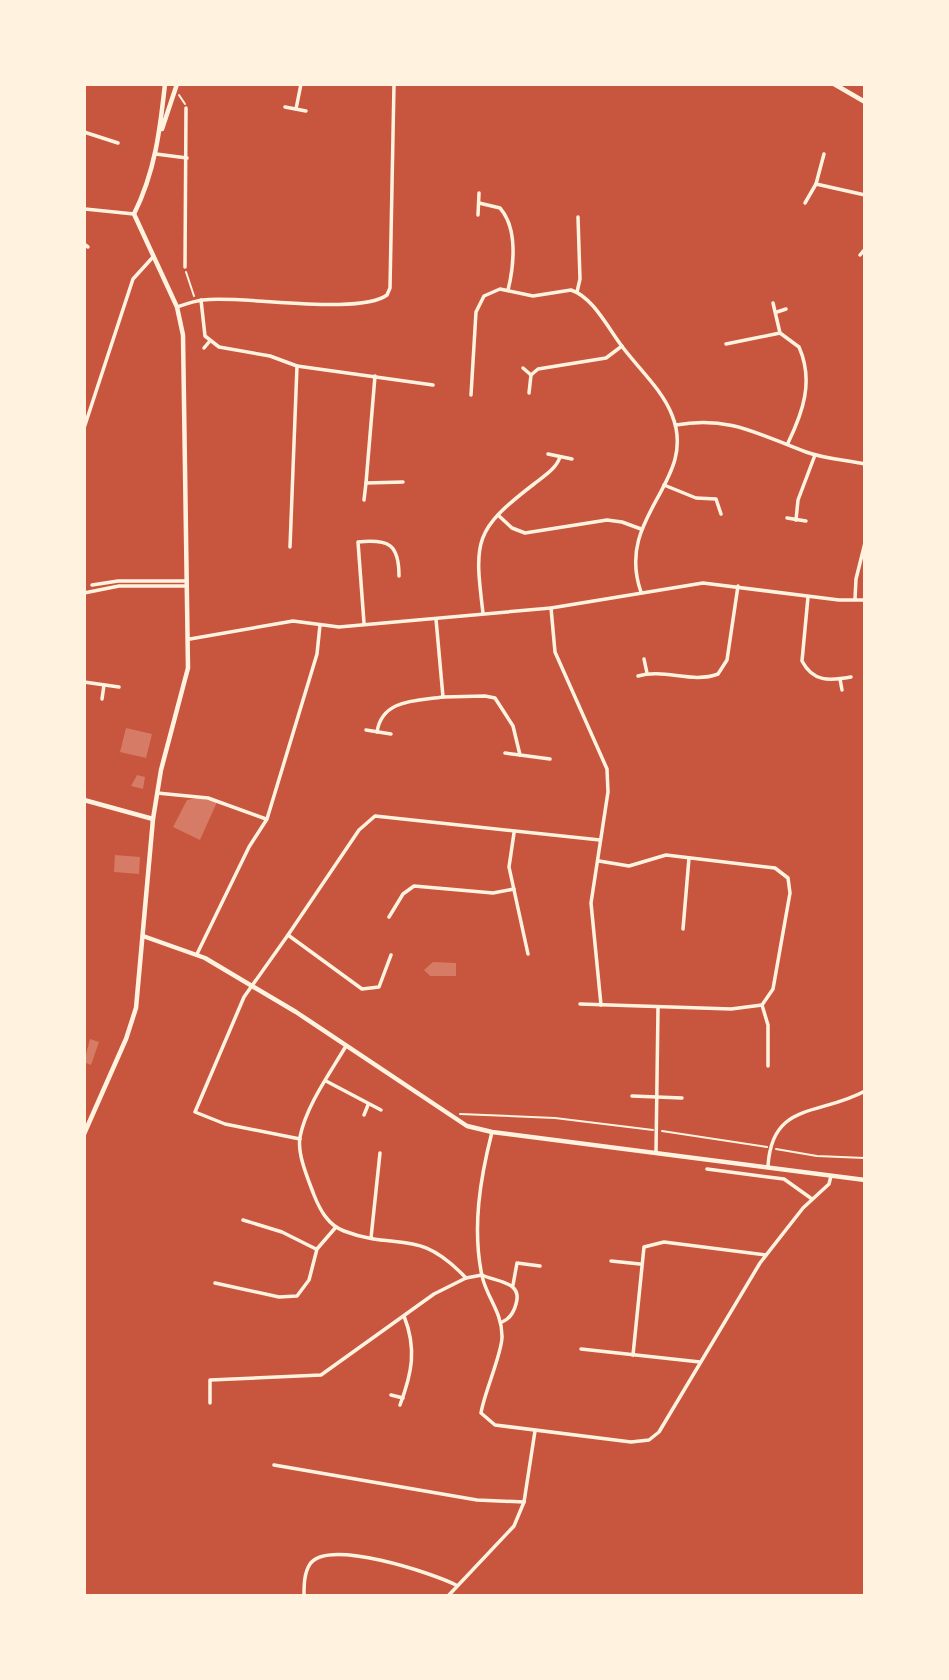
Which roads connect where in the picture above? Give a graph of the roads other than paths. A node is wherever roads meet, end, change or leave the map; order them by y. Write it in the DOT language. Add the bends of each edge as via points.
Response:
graph roads {
  1 [pos="165,84"];
  2 [pos="177,84"];
  3 [pos="300,84"];
  4 [pos="394,84"];
  5 [pos="834,84"];
  6 [pos="164,91"];
  7 [pos="175,93"];
  8 [pos="865,102"];
  9 [pos="285,107"];
  10 [pos="186,108"];
  11 [pos="296,109"];
  12 [pos="306,111"];
  13 [pos="84,132"];
  14 [pos="110,133"];
  15 [pos="159,136"];
  16 [pos="108,141"];
  17 [pos="118,143"];
  18 [pos="156,154"];
  19 [pos="824,154"];
  20 [pos="187,158"];
  21 [pos="816,184"];
  22 [pos="479,193"];
  23 [pos="865,195"];
  24 [pos="805,203"];
  25 [pos="84,204"];
  26 [pos="479,204"];
  27 [pos="85,209"];
  28 [pos="134,214"];
  29 [pos="478,215"];
  30 [pos="578,217"];
  31 [pos="84,224"];
  32 [pos="865,249"];
  33 [pos="860,255"];
  34 [pos="153,257"];
  35 [pos="185,267"];
  36 [pos="508,290"];
  37 [pos="577,292"];
  38 [pos="198,300"];
  39 [pos="774,303"];
  40 [pos="177,307"];
  41 [pos="786,309"];
  42 [pos="778,312"];
  43 [pos="780,333"];
  44 [pos="209,342"];
  45 [pos="726,344"];
  46 [pos="622,346"];
  47 [pos="204,348"];
  48 [pos="297,366"];
  49 [pos="523,368"];
  50 [pos="531,375"];
  51 [pos="374,376"];
  52 [pos="433,384"];
  53 [pos="529,393"];
  54 [pos="471,395"];
  55 [pos="676,425"];
  56 [pos="84,428"];
  57 [pos="788,443"];
  58 [pos="548,454"];
  59 [pos="815,455"];
  60 [pos="560,457"];
  61 [pos="572,459"];
  62 [pos="865,464"];
  63 [pos="403,482"];
  64 [pos="366,483"];
  65 [pos="664,485"];
  66 [pos="720,492"];
  67 [pos="716,499"];
  68 [pos="364,500"];
  69 [pos="721,513"];
  70 [pos="498,514"];
  71 [pos="787,519"];
  72 [pos="796,520"];
  73 [pos="807,521"];
  74 [pos="641,529"];
  75 [pos="865,542"];
  76 [pos="290,547"];
  77 [pos="399,576"];
  78 [pos="189,583"];
  79 [pos="92,585"];
  80 [pos="738,586"];
  81 [pos="641,592"];
  82 [pos="84,593"];
  83 [pos="808,597"];
  84 [pos="855,599"];
  85 [pos="865,600"];
  86 [pos="551,608"];
  87 [pos="483,613"];
  88 [pos="436,619"];
  89 [pos="364,623"];
  90 [pos="320,625"];
  91 [pos="190,639"];
  92 [pos="644,659"];
  93 [pos="647,673"];
  94 [pos="638,676"];
  95 [pos="851,677"];
  96 [pos="840,679"];
  97 [pos="84,682"];
  98 [pos="104,685"];
  99 [pos="119,687"];
  100 [pos="842,690"];
  101 [pos="443,697"];
  102 [pos="102,699"];
  103 [pos="366,730"];
  104 [pos="377,732"];
  105 [pos="391,734"];
  106 [pos="505,753"];
  107 [pos="520,755"];
  108 [pos="551,760"];
  109 [pos="158,793"];
  110 [pos="84,800"];
  111 [pos="152,819"];
  112 [pos="267,819"];
  113 [pos="514,833"];
  114 [pos="600,840"];
  115 [pos="690,858"];
  116 [pos="599,861"];
  117 [pos="514,889"];
  118 [pos="389,917"];
  119 [pos="683,929"];
  120 [pos="288,935"];
  121 [pos="143,936"];
  122 [pos="197,954"];
  123 [pos="528,954"];
  124 [pos="391,955"];
  125 [pos="251,986"];
  126 [pos="580,1004"];
  127 [pos="762,1005"];
  128 [pos="601,1006"];
  129 [pos="658,1008"];
  130 [pos="346,1046"];
  131 [pos="768,1066"];
  132 [pos="326,1081"];
  133 [pos="865,1091"];
  134 [pos="632,1096"];
  135 [pos="657,1096"];
  136 [pos="682,1098"];
  137 [pos="368,1105"];
  138 [pos="381,1110"];
  139 [pos="364,1115"];
  140 [pos="492,1132"];
  141 [pos="84,1134"];
  142 [pos="300,1139"];
  143 [pos="656,1152"];
  144 [pos="380,1153"];
  145 [pos="768,1166"];
  146 [pos="707,1169"];
  147 [pos="831,1174"];
  148 [pos="865,1180"];
  149 [pos="812,1199"];
  150 [pos="243,1220"];
  151 [pos="336,1227"];
  152 [pos="371,1238"];
  153 [pos="317,1249"];
  154 [pos="766,1255"];
  155 [pos="611,1261"];
  156 [pos="641,1264"];
  157 [pos="540,1266"];
  158 [pos="481,1275"];
  159 [pos="466,1278"];
  160 [pos="215,1283"];
  161 [pos="513,1285"];
  162 [pos="404,1316"];
  163 [pos="502,1322"];
  164 [pos="581,1349"];
  165 [pos="633,1355"];
  166 [pos="701,1362"];
  167 [pos="391,1395"];
  168 [pos="402,1398"];
  169 [pos="210,1404"];
  170 [pos="400,1405"];
  171 [pos="535,1431"];
  172 [pos="274,1465"];
  173 [pos="524,1502"];
  174 [pos="457,1585"];
  175 [pos="304,1596"];
  176 [pos="448,1596"];
  1 -- 6 [label="street"];
  2 -- 7 [label="street"];
  3 -- 11 [label="street"];
  4 -- 38 [label="street" via="387,295 374,301 329,304"];
  5 -- 8 [label="street"];
  6 -- 7 [label="street"];
  6 -- 15 [label="street"];
  7 -- 15 [label="street"];
  9 -- 11 [label="street"];
  10 -- 20 [label="street"];
  11 -- 12 [label="street"];
  13 -- 16 [label="street"];
  14 -- 16 [label="street"];
  15 -- 18 [label="street"];
  16 -- 17 [label="street"];
  18 -- 20 [label="street"];
  18 -- 28 [label="street"];
  19 -- 21 [label="street"];
  20 -- 35 [label="street"];
  21 -- 23 [label="street"];
  21 -- 24 [label="street"];
  22 -- 26 [label="street"];
  25 -- 27 [label="street"];
  26 -- 29 [label="street"];
  26 -- 36 [label="street" via="500,208 509,222"];
  27 -- 28 [label="street"];
  27 -- 31 [label="street"];
  28 -- 34 [label="street"];
  30 -- 37 [label="street"];
  32 -- 33 [label="street"];
  34 -- 40 [label="street"];
  34 -- 56 [label="street" via="133,279"];
  36 -- 37 [label="street" via="533,296"];
  36 -- 54 [label="street" via="491,291 476,312"];
  37 -- 46 [label="street"];
  38 -- 40 [label="street"];
  38 -- 44 [label="street"];
  39 -- 42 [label="street"];
  40 -- 78 [label="street" via="183,335"];
  41 -- 42 [label="street"];
  42 -- 43 [label="street"];
  43 -- 45 [label="street"];
  43 -- 57 [label="street" via="799,347 806,372 805,403"];
  44 -- 47 [label="street"];
  44 -- 48 [label="street"];
  46 -- 50 [label="street" via="606,358 548,366"];
  46 -- 55 [label="street" via="664,400"];
  48 -- 51 [label="street"];
  48 -- 76 [label="street"];
  49 -- 50 [label="street"];
  50 -- 53 [label="street"];
  51 -- 52 [label="street"];
  51 -- 64 [label="street"];
  55 -- 57 [label="street" via="711,421"];
  55 -- 65 [label="street" via="676,454"];
  57 -- 59 [label="street"];
  58 -- 60 [label="street"];
  59 -- 62 [label="street"];
  59 -- 72 [label="street" via="798,500"];
  60 -- 61 [label="street"];
  60 -- 70 [label="street" via="553,469"];
  63 -- 64 [label="street"];
  64 -- 68 [label="street"];
  65 -- 67 [label="street" via="696,498"];
  65 -- 74 [label="street"];
  66 -- 67 [label="street"];
  67 -- 69 [label="street"];
  70 -- 74 [label="street" via="525,533 607,520"];
  70 -- 87 [label="street" via="485,530 477,555"];
  71 -- 72 [label="street"];
  72 -- 73 [label="street"];
  74 -- 81 [label="street" via="633,566"];
  75 -- 84 [label="street"];
  77 -- 89 [label="street" via="395,548 386,542 358,542"];
  78 -- 79 [label="street"];
  78 -- 82 [label="street" via="119,586"];
  78 -- 91 [label="street"];
  80 -- 81 [label="street" via="681,584"];
  80 -- 83 [label="street"];
  80 -- 93 [label="street" via="727,660 718,674 701,678"];
  81 -- 86 [label="street"];
  83 -- 84 [label="street"];
  83 -- 96 [label="street" via="802,661 814,677"];
  84 -- 85 [label="street"];
  86 -- 87 [label="street"];
  86 -- 114 [label="street" via="555,652 607,769"];
  87 -- 88 [label="street"];
  88 -- 89 [label="street"];
  88 -- 101 [label="street"];
  89 -- 90 [label="street"];
  90 -- 91 [label="street" via="293,621"];
  90 -- 112 [label="street" via="317,654"];
  91 -- 109 [label="street" via="188,668"];
  92 -- 93 [label="street"];
  93 -- 94 [label="street"];
  95 -- 96 [label="street"];
  96 -- 100 [label="street"];
  97 -- 98 [label="street"];
  98 -- 99 [label="street"];
  98 -- 102 [label="street"];
  101 -- 104 [label="street" via="390,708 379,720"];
  101 -- 107 [label="street" via="495,698 519,738"];
  103 -- 104 [label="street"];
  104 -- 105 [label="street"];
  106 -- 107 [label="street"];
  107 -- 108 [label="street"];
  109 -- 111 [label="street"];
  109 -- 112 [label="street" via="208,798"];
  110 -- 111 [label="street"];
  111 -- 121 [label="street"];
  112 -- 122 [label="street"];
  113 -- 114 [label="street"];
  113 -- 117 [label="street" via="509,867"];
  113 -- 120 [label="street" via="374,816 359,830"];
  114 -- 116 [label="street"];
  115 -- 116 [label="street" via="666,855 629,866"];
  115 -- 119 [label="street"];
  115 -- 127 [label="street" via="775,868 788,878 790,893 773,989"];
  116 -- 128 [label="street" via="592,903"];
  117 -- 118 [label="street" via="493,893 414,886 403,894"];
  117 -- 123 [label="street"];
  120 -- 124 [label="street" via="362,989 379,987"];
  120 -- 125 [label="street"];
  121 -- 122 [label="street"];
  121 -- 141 [label="street" via="133,1017"];
  122 -- 125 [label="street"];
  125 -- 130 [label="street"];
  125 -- 142 [label="street" via="195,1112 225,1124"];
  126 -- 128 [label="street"];
  127 -- 129 [label="street"];
  127 -- 131 [label="street" via="768,1025"];
  128 -- 129 [label="street"];
  129 -- 135 [label="street"];
  130 -- 132 [label="street"];
  130 -- 140 [label="street" via="467,1126"];
  132 -- 137 [label="street"];
  132 -- 142 [label="street"];
  133 -- 145 [label="street" via="839,1105 786,1120 775,1133"];
  134 -- 135 [label="street"];
  135 -- 136 [label="street"];
  135 -- 143 [label="street"];
  137 -- 138 [label="street"];
  137 -- 139 [label="street"];
  140 -- 143 [label="street"];
  140 -- 158 [label="street" via="477,1211"];
  142 -- 151 [label="street" via="319,1209"];
  143 -- 145 [label="street"];
  144 -- 152 [label="street"];
  145 -- 147 [label="street"];
  146 -- 149 [label="street" via="783,1178"];
  147 -- 148 [label="street"];
  147 -- 149 [label="street" via="829,1184"];
  149 -- 154 [label="street"];
  150 -- 153 [label="street"];
  151 -- 152 [label="street"];
  151 -- 153 [label="street"];
  152 -- 159 [label="street" via="414,1242 433,1249"];
  153 -- 160 [label="street" via="309,1280 297,1296 279,1297"];
  154 -- 156 [label="street" via="664,1242 644,1247"];
  154 -- 166 [label="street"];
  155 -- 156 [label="street"];
  156 -- 165 [label="street"];
  157 -- 161 [label="street" via="517,1263"];
  158 -- 159 [label="street"];
  158 -- 161 [label="street"];
  158 -- 163 [label="street"];
  159 -- 162 [label="street"];
  161 -- 163 [label="street" via="517,1304"];
  162 -- 168 [label="street" via="413,1339"];
  162 -- 169 [label="street" via="321,1375 210,1380"];
  163 -- 171 [label="street" via="502,1341 481,1413 495,1425"];
  164 -- 165 [label="street"];
  165 -- 166 [label="street"];
  166 -- 171 [label="street" via="667,1421 649,1440"];
  167 -- 168 [label="street"];
  168 -- 170 [label="street"];
  171 -- 173 [label="street"];
  172 -- 173 [label="street" via="477,1500"];
  173 -- 174 [label="street" via="514,1526"];
  174 -- 175 [label="street" via="424,1570 323,1555 310,1563"];
  174 -- 176 [label="street"];
}
